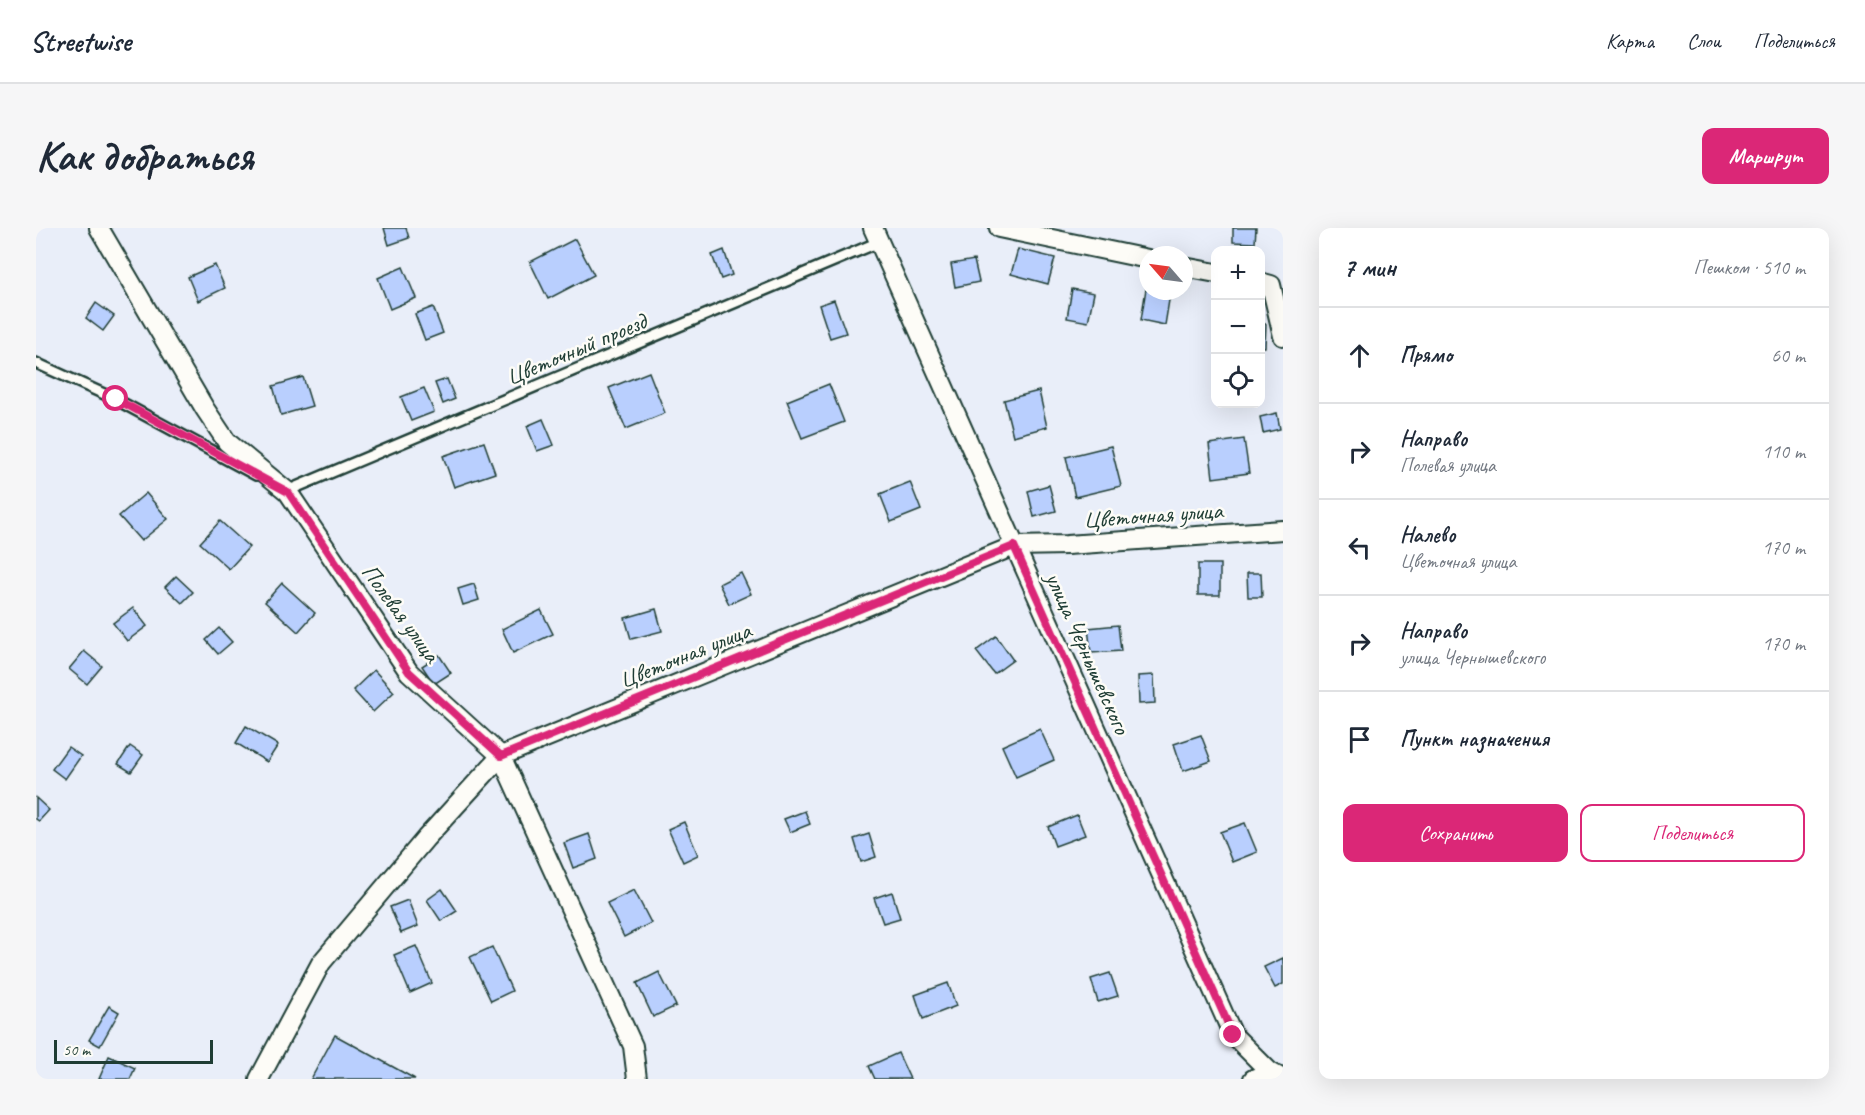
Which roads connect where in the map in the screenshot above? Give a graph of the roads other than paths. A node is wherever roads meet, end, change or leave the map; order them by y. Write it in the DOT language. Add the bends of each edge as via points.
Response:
graph roads {
  1 [pos="99,228"];
  2 [pos="999,228"];
  3 [pos="876,235"];
  4 [pos="1139,257"];
  5 [pos="1193,269"];
  6 [pos="1211,272"];
  7 [pos="1265,283"];
  8 [pos="1283,336"];
  9 [pos="36,363"];
  10 [pos="288,492"];
  11 [pos="1283,530"];
  12 [pos="1014,546"];
  13 [pos="501,756"];
  14 [pos="1269,1077"];
  15 [pos="259,1079"];
  16 [pos="637,1079"];
  1 -- 10 [label="street, Полевая улица" via="227,442"];
  2 -- 4 [label="street"];
  3 -- 10 [label="lane, Цветочный проезд"];
  3 -- 12 [label="street, улица Чернышевского"];
  5 -- 6 [label="street"];
  7 -- 8 [label="street" via="1271,285"];
  9 -- 10 [label="lane" via="116,399"];
  10 -- 13 [label="street, Полевая улица" via="409,672"];
  11 -- 12 [label="street, Цветочная улица"];
  12 -- 13 [label="street, Цветочная улица"];
  12 -- 14 [label="street, улица Чернышевского" via="1233,1035"];
  13 -- 15 [label="street, Цветочная улица" via="321,963"];
  13 -- 16 [label="street, Полевая улица" via="633,1046"];
}
